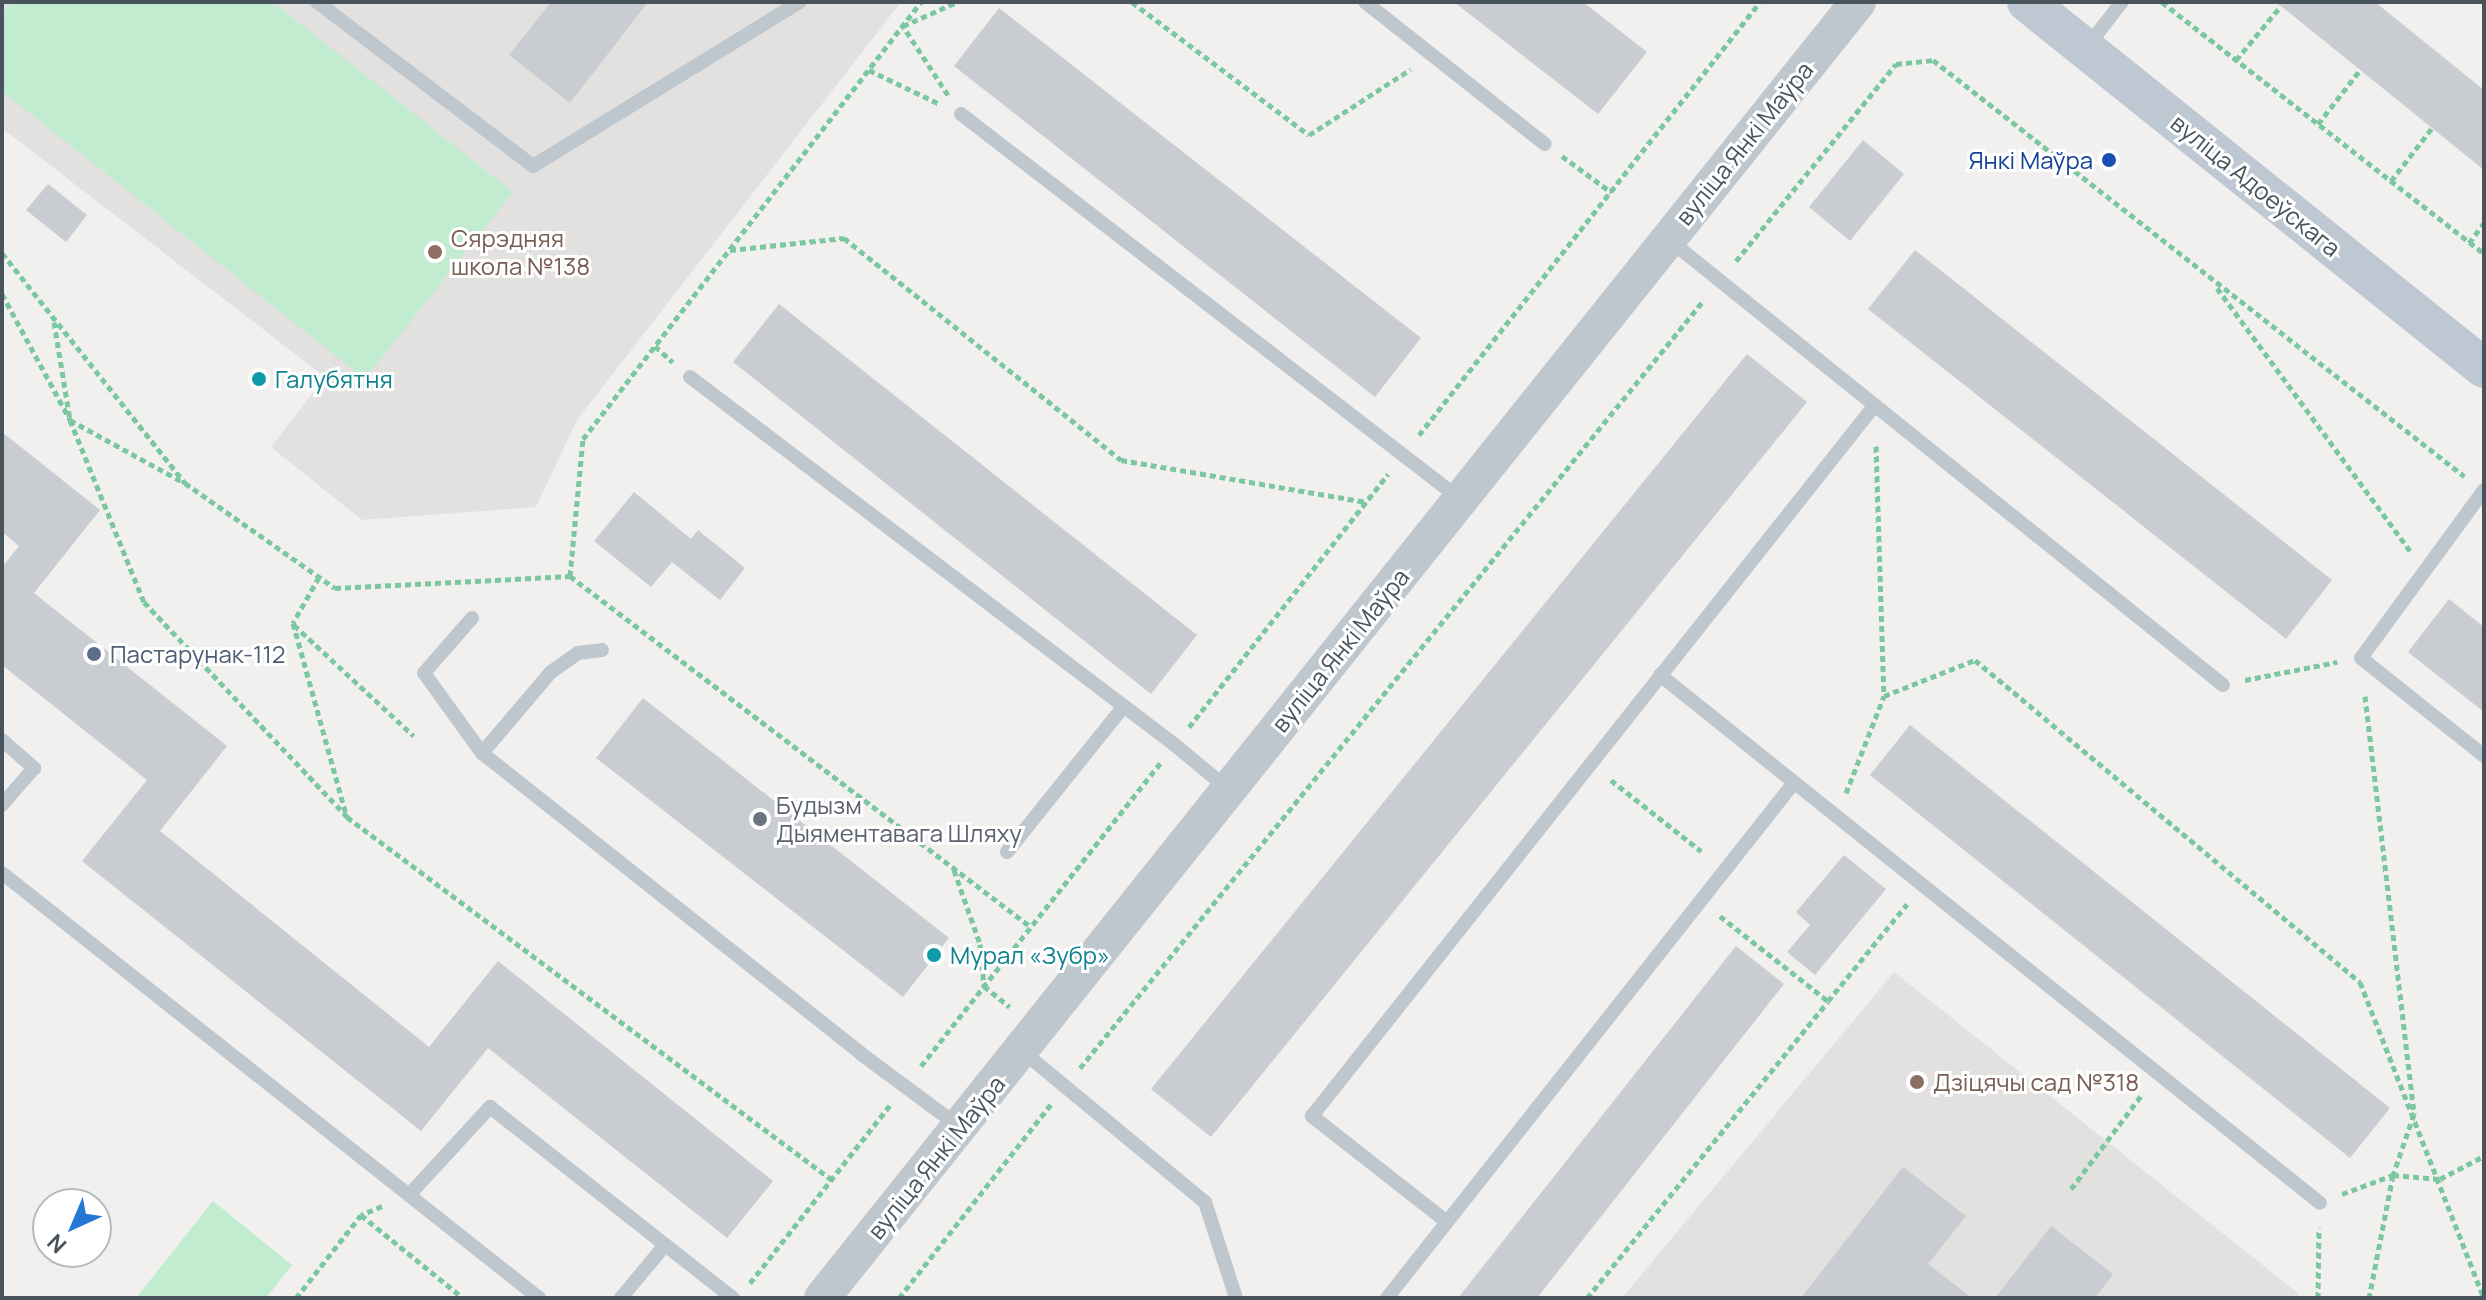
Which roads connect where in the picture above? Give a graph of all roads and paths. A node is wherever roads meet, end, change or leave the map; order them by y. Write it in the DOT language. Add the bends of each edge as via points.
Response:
graph roads {
  1 [pos="317,2"];
  2 [pos="800,2"];
  3 [pos="921,2"];
  4 [pos="957,2"];
  5 [pos="1132,2"];
  6 [pos="1365,2"];
  7 [pos="1760,2"];
  8 [pos="1858,2"];
  9 [pos="2027,2"];
  10 [pos="2122,2"];
  11 [pos="2162,2"];
  12 [pos="2281,6"];
  13 [pos="903,26"];
  14 [pos="2086,49"];
  15 [pos="1433,56"];
  16 [pos="2236,60"];
  17 [pos="869,70"];
  18 [pos="2360,70"];
  19 [pos="961,114"];
  20 [pos="2318,124"];
  21 [pos="2432,128"];
  22 [pos="1545,144"];
  23 [pos="1560,154"];
  24 [pos="2391,181"];
  25 [pos="1611,192"];
  26 [pos="2484,223"];
  27 [pos="1667,238"];
  28 [pos="2469,243"];
  29 [pos="730,250"];
  30 [pos="2,253"];
  31 [pos="2484,254"];
  32 [pos="1720,281"];
  33 [pos="2213,282"];
  34 [pos="2,294"];
  35 [pos="53,321"];
  36 [pos="2484,368"];
  37 [pos="690,377"];
  38 [pos="1875,405"];
  39 [pos="70,420"];
  40 [pos="1403,455"];
  41 [pos="185,483"];
  42 [pos="2484,491"];
  43 [pos="1460,499"];
  44 [pos="1366,502"];
  45 [pos="2425,571"];
  46 [pos="570,576"];
  47 [pos="319,577"];
  48 [pos="472,618"];
  49 [pos="293,623"];
  50 [pos="602,650"];
  51 [pos="2361,658"];
  52 [pos="1660,675"];
  53 [pos="2223,685"];
  54 [pos="1884,696"];
  55 [pos="1124,706"];
  56 [pos="414,736"];
  57 [pos="2,740"];
  58 [pos="1175,745"];
  59 [pos="482,753"];
  60 [pos="2484,756"];
  61 [pos="1590,763"];
  62 [pos="1793,784"];
  63 [pos="1228,789"];
  64 [pos="2,805"];
  65 [pos="1837,816"];
  66 [pos="347,817"];
  67 [pos="1701,851"];
  68 [pos="1007,852"];
  69 [pos="953,867"];
  70 [pos="2,873"];
  71 [pos="1923,885"];
  72 [pos="1701,901"];
  73 [pos="1031,927"];
  74 [pos="984,986"];
  75 [pos="1828,1001"];
  76 [pos="1021,1050"];
  77 [pos="2158,1073"];
  78 [pos="905,1086"];
  79 [pos="1065,1088"];
  80 [pos="2414,1114"];
  81 [pos="960,1128"];
  82 [pos="2484,1156"];
  83 [pos="2393,1175"];
  84 [pos="2440,1179"];
  85 [pos="832,1180"];
  86 [pos="2071,1189"];
  87 [pos="409,1195"];
  88 [pos="2320,1203"];
  89 [pos="361,1215"];
  90 [pos="1447,1222"];
  91 [pos="665,1245"];
  92 [pos="748,1286"];
  93 [pos="296,1298"];
  94 [pos="463,1298"];
  95 [pos="539,1298"];
  96 [pos="621,1298"];
  97 [pos="733,1298"];
  98 [pos="822,1298"];
  99 [pos="899,1298"];
  100 [pos="1236,1298"];
  101 [pos="1387,1298"];
  102 [pos="1587,1298"];
  103 [pos="2318,1298"];
  104 [pos="2369,1298"];
  105 [pos="2484,1298"];
  1 -- 2 [label="lane" via="533,166"];
  3 -- 13 [label="path"];
  4 -- 13 [label="path"];
  5 -- 15 [label="path" via="1309,135"];
  6 -- 15 [label="lane"];
  7 -- 25 [label="path"];
  8 -- 27 [label="street, вуліца Янкі Маўра"];
  9 -- 14 [label="main road, вуліца Адоеўскага"];
  10 -- 14 [label="lane"];
  11 -- 16 [label="path"];
  12 -- 16 [label="path"];
  13 -- 17 [label="path"];
  13 -- 19 [label="path"];
  14 -- 36 [label="main road, вуліца Адоеўскага"];
  15 -- 22 [label="lane"];
  16 -- 20 [label="path"];
  17 -- 19 [label="path"];
  17 -- 29 [label="path"];
  18 -- 20 [label="path"];
  19 -- 40 [label="lane"];
  20 -- 24 [label="path"];
  21 -- 24 [label="path"];
  23 -- 25 [label="path"];
  24 -- 28 [label="path"];
  25 -- 40 [label="path"];
  26 -- 28 [label="path"];
  27 -- 32 [label="lane"];
  27 -- 43 [label="street, вуліца Янкі Маўра"];
  28 -- 31 [label="path"];
  29 -- 44 [label="path" via="844,238 1121,460"];
  29 -- 46 [label="path" via="583,439"];
  30 -- 35 [label="path"];
  32 -- 33 [label="path" via="1896,64 1933,60"];
  32 -- 38 [label="lane"];
  32 -- 79 [label="path"];
  33 -- 42 [label="path"];
  33 -- 45 [label="path"];
  34 -- 39 [label="path"];
  35 -- 39 [label="path"];
  35 -- 41 [label="path"];
  37 -- 55 [label="lane"];
  38 -- 52 [label="lane"];
  38 -- 53 [label="lane"];
  38 -- 54 [label="path"];
  39 -- 41 [label="path"];
  39 -- 66 [label="path" via="144,602"];
  40 -- 43 [label="lane"];
  40 -- 44 [label="path"];
  41 -- 47 [label="path"];
  42 -- 45 [label="lane"];
  43 -- 63 [label="street, вуліца Янкі Маўра"];
  44 -- 58 [label="path"];
  45 -- 51 [label="lane"];
  46 -- 47 [label="path" via="335,588"];
  46 -- 69 [label="path"];
  47 -- 49 [label="path"];
  48 -- 59 [label="lane" via="424,673"];
  49 -- 56 [label="path"];
  49 -- 66 [label="path"];
  50 -- 59 [label="lane" via="578,653 551,672"];
  51 -- 53 [label="path"];
  51 -- 60 [label="lane"];
  51 -- 80 [label="path"];
  52 -- 61 [label="lane"];
  52 -- 62 [label="lane"];
  54 -- 65 [label="path"];
  54 -- 80 [label="path" via="1975,660 2360,982"];
  55 -- 58 [label="lane"];
  55 -- 68 [label="lane"];
  57 -- 64 [label="lane" via="34,768"];
  58 -- 63 [label="lane"];
  58 -- 73 [label="path"];
  59 -- 78 [label="lane"];
  61 -- 67 [label="path"];
  61 -- 90 [label="lane" via="1312,1116"];
  62 -- 65 [label="lane"];
  62 -- 72 [label="lane"];
  63 -- 76 [label="street, вуліца Янкі Маўра"];
  65 -- 71 [label="lane"];
  66 -- 85 [label="path"];
  69 -- 73 [label="path"];
  69 -- 74 [label="path" via="980,944"];
  70 -- 87 [label="lane"];
  71 -- 75 [label="path"];
  71 -- 77 [label="lane"];
  72 -- 75 [label="path"];
  72 -- 90 [label="lane"];
  73 -- 74 [label="path"];
  74 -- 78 [label="path"];
  75 -- 102 [label="path"];
  76 -- 79 [label="lane"];
  76 -- 81 [label="street, вуліца Янкі Маўра"];
  77 -- 86 [label="path"];
  77 -- 88 [label="lane"];
  78 -- 81 [label="lane"];
  78 -- 85 [label="path"];
  79 -- 99 [label="path"];
  79 -- 100 [label="lane" via="1205,1202"];
  80 -- 83 [label="path"];
  80 -- 84 [label="path"];
  81 -- 98 [label="street, вуліца Янкі Маўра"];
  82 -- 84 [label="path"];
  83 -- 84 [label="path"];
  83 -- 88 [label="path"];
  83 -- 104 [label="path"];
  84 -- 105 [label="path"];
  85 -- 92 [label="path"];
  87 -- 89 [label="path"];
  87 -- 91 [label="lane" via="490,1107"];
  87 -- 95 [label="lane"];
  88 -- 103 [label="path"];
  89 -- 93 [label="path"];
  89 -- 94 [label="path"];
  90 -- 101 [label="lane"];
  91 -- 96 [label="lane"];
  91 -- 97 [label="lane"];
}
